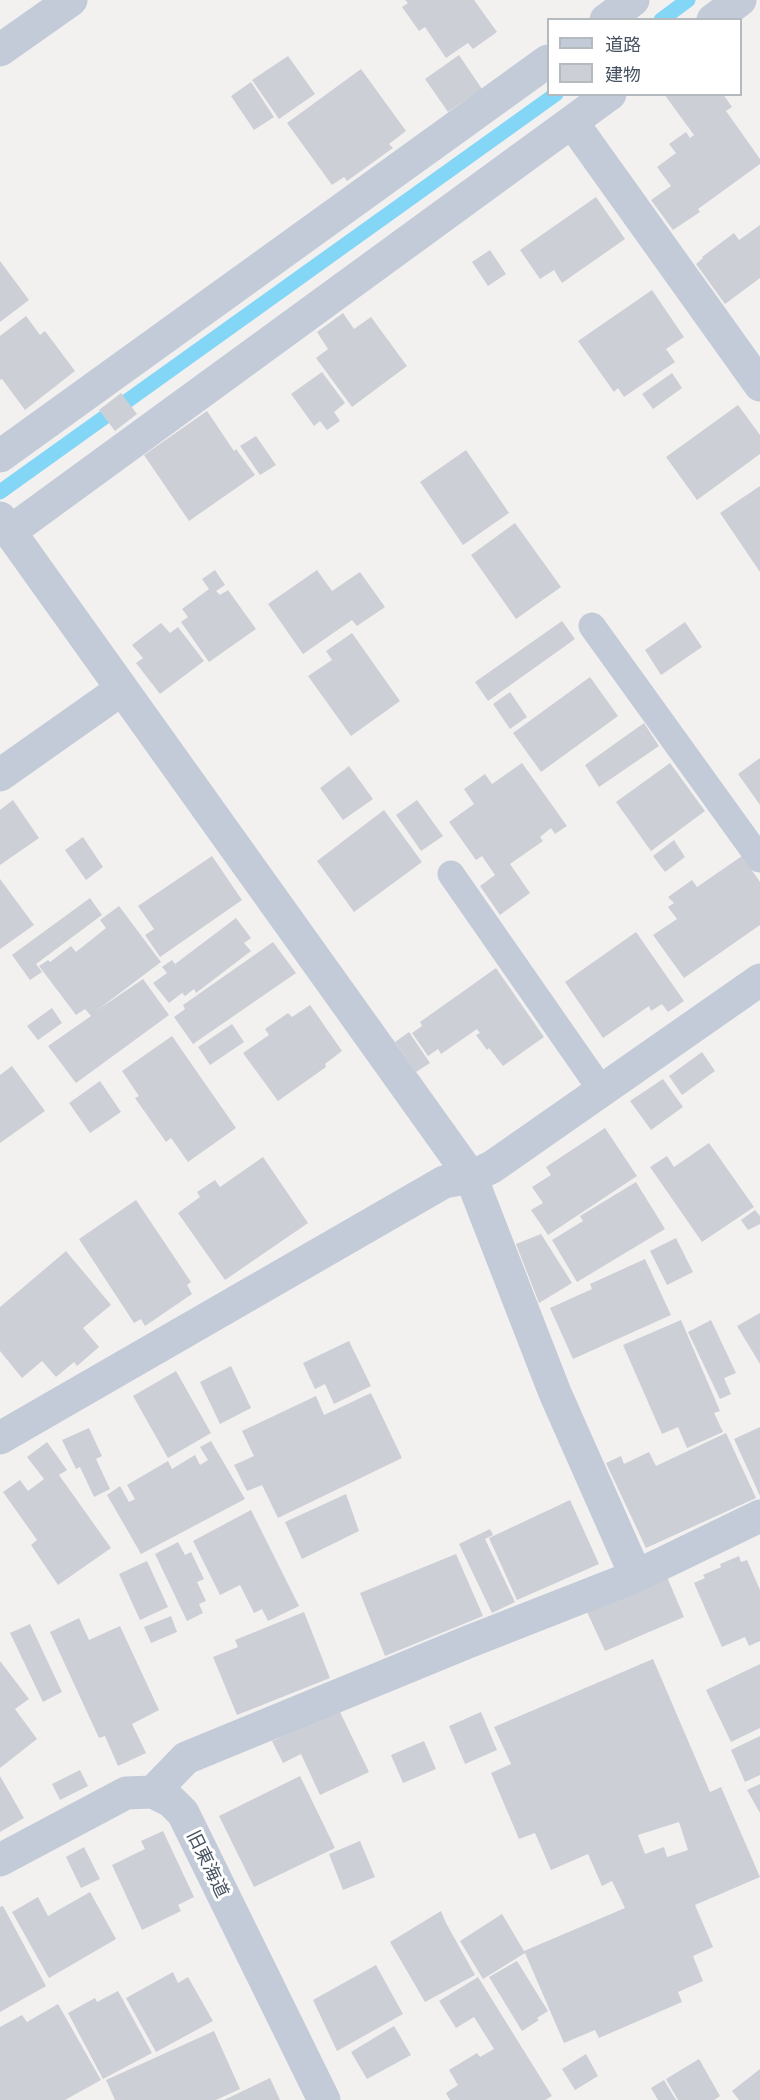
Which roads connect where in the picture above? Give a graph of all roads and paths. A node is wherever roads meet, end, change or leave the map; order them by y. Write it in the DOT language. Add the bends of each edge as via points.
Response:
graph roads {
  1 [pos="71,0"];
  2 [pos="633,0"];
  3 [pos="740,0"];
  4 [pos="609,18"];
  5 [pos="716,18"];
  6 [pos="0,50"];
  7 [pos="547,62"];
  8 [pos="607,96"];
  9 [pos="572,122"];
  10 [pos="760,384"];
  11 [pos="0,456"];
  12 [pos="5,524"];
  13 [pos="591,626"];
  14 [pos="122,689"];
  15 [pos="0,775"];
  16 [pos="760,859"];
  17 [pos="451,874"];
  18 [pos="760,980"];
  19 [pos="602,1091"];
  20 [pos="471,1177"];
  21 [pos="0,1438"];
  22 [pos="760,1516"];
  23 [pos="636,1576"];
  24 [pos="153,1792"];
  25 [pos="0,1860"];
  26 [pos="324,2100"];
  1 -- 6 [label="street"];
  2 -- 4 [label="street"];
  3 -- 5 [label="street"];
  7 -- 11 [label="street"];
  8 -- 9 [label="street"];
  9 -- 10 [label="street"];
  9 -- 12 [label="street"];
  12 -- 14 [label="street"];
  13 -- 16 [label="lane"];
  14 -- 15 [label="street"];
  14 -- 20 [label="street"];
  17 -- 19 [label="lane"];
  18 -- 19 [label="street"];
  19 -- 20 [label="street" via="492,1167"];
  20 -- 21 [label="street" via="444,1182"];
  20 -- 23 [label="street" via="555,1393"];
  22 -- 23 [label="street"];
  23 -- 24 [label="street" via="186,1758"];
  24 -- 25 [label="street" via="126,1793"];
  24 -- 26 [label="street, 旧東海道" via="183,1813"];
}
